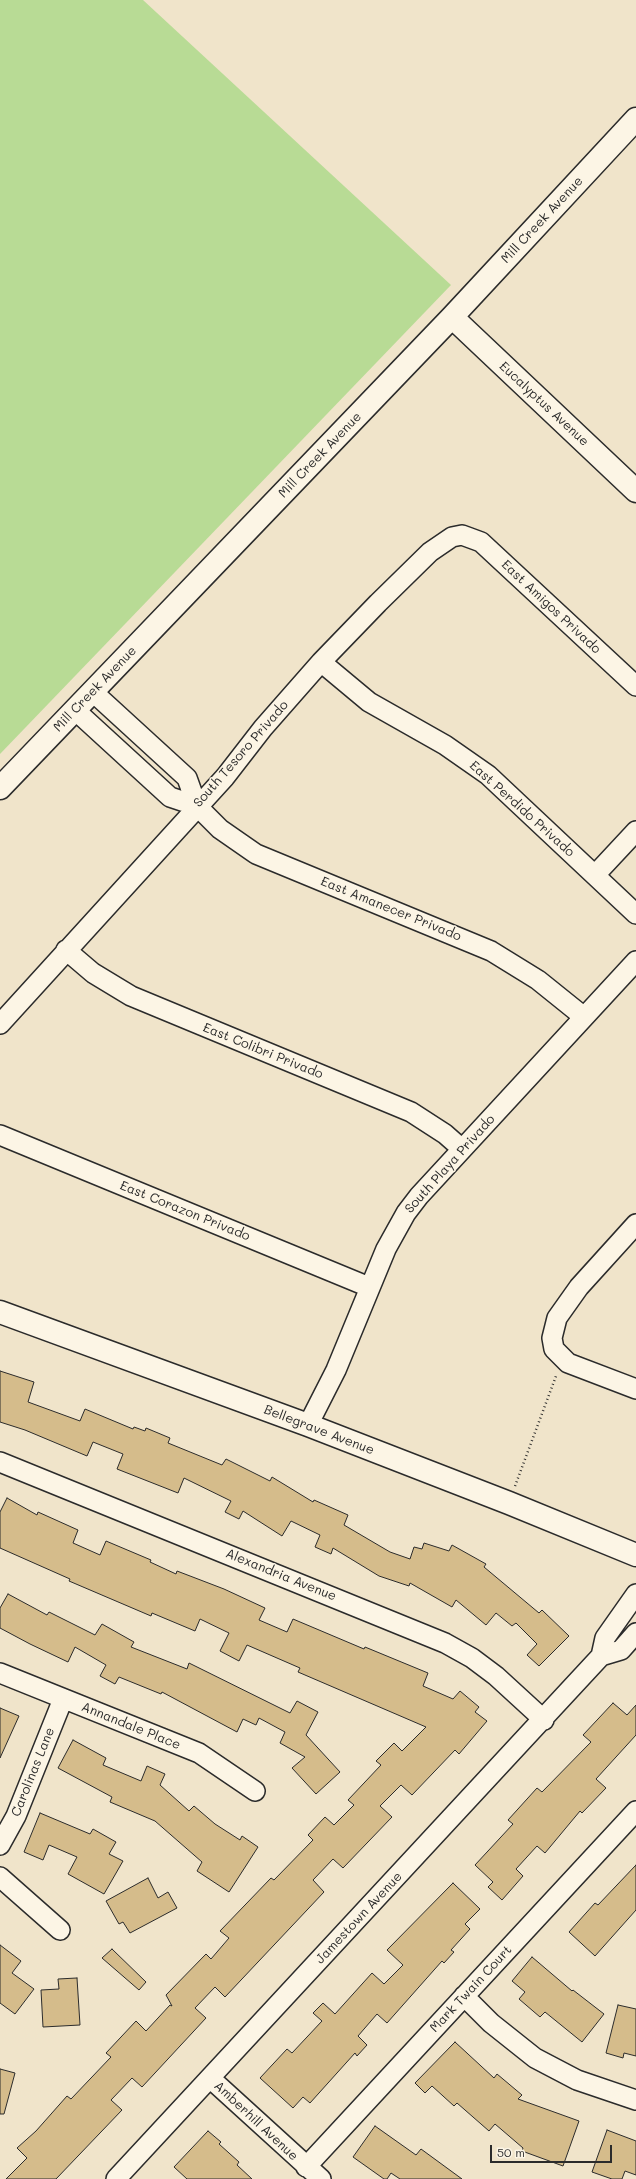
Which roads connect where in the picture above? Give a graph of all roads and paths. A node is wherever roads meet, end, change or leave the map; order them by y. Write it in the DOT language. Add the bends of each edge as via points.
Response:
graph roads {
  1 [pos="636,119"];
  2 [pos="452,317"];
  3 [pos="636,491"];
  4 [pos="462,535"];
  5 [pos="321,662"];
  6 [pos="636,686"];
  7 [pos="93,692"];
  8 [pos="75,710"];
  9 [pos="0,788"];
  10 [pos="197,806"];
  11 [pos="636,831"];
  12 [pos="595,876"];
  13 [pos="636,914"];
  14 [pos="66,950"];
  15 [pos="636,960"];
  16 [pos="584,1017"];
  17 [pos="0,1024"];
  18 [pos="0,1135"];
  19 [pos="462,1149"];
  20 [pos="636,1224"];
  21 [pos="369,1287"];
  22 [pos="0,1312"];
  23 [pos="558,1354"];
  24 [pos="636,1389"];
  25 [pos="308,1425"];
  26 [pos="0,1462"];
  27 [pos="509,1503"];
  28 [pos="636,1556"];
  29 [pos="636,1594"];
  30 [pos="636,1633"];
  31 [pos="601,1656"];
  32 [pos="0,1673"];
  33 [pos="63,1698"];
  34 [pos="544,1720"];
  35 [pos="254,1791"];
  36 [pos="636,1811"];
  37 [pos="0,1845"];
  38 [pos="0,1877"];
  39 [pos="60,1930"];
  40 [pos="464,1996"];
  41 [pos="210,2078"];
  42 [pos="636,2100"];
  43 [pos="314,2173"];
  44 [pos="116,2179"];
  1 -- 2 [label="street, Mill Creek Avenue"];
  2 -- 3 [label="street, Eucalyptus Avenue"];
  2 -- 7 [label="street, Mill Creek Avenue"];
  4 -- 5 [label="street, South Tesoro Privado" via="452,537 430,552"];
  4 -- 6 [label="street, East Amigos Privado" via="481,542"];
  5 -- 10 [label="street, South Tesoro Privado" via="263,728 239,761"];
  5 -- 12 [label="street, East Perdido Privado" via="369,702 445,745 488,775"];
  7 -- 8 [label="street, Mill Creek Avenue"];
  7 -- 10 [label="street, East Amanecer Privado" via="187,778"];
  8 -- 9 [label="street, Mill Creek Avenue"];
  8 -- 10 [label="street, East Amanecer Privado" via="170,797"];
  10 -- 14 [label="street, South Tesoro Privado"];
  10 -- 16 [label="street, East Amanecer Privado" via="220,829 256,854 491,951 538,980"];
  11 -- 12 [label="street"];
  12 -- 13 [label="street, East Perdido Privado"];
  14 -- 17 [label="street, South Tesoro Privado"];
  14 -- 19 [label="street, East Colibri Privado" via="93,973 131,996 411,1112 445,1134"];
  15 -- 16 [label="street, South Playa Privado"];
  16 -- 19 [label="street, South Playa Privado"];
  18 -- 21 [label="street, East Corazon Privado"];
  19 -- 21 [label="street, South Playa Privado" via="406,1213"];
  20 -- 23 [label="street" via="595,1268 564,1308 554,1328"];
  21 -- 25 [label="street, South Playa Privado" via="336,1370"];
  22 -- 25 [label="street, Bellegrave Avenue"];
  23 -- 24 [label="street" via="577,1368"];
  23 -- 27 [label="path"];
  25 -- 27 [label="street, Bellegrave Avenue"];
  26 -- 34 [label="street, Alexandria Avenue" via="445,1643 472,1658 496,1676"];
  27 -- 28 [label="street, Bellegrave Avenue"];
  29 -- 31 [label="street, Jamestown Avenue" via="605,1638"];
  30 -- 31 [label="street" via="621,1650"];
  31 -- 34 [label="street, Jamestown Avenue"];
  32 -- 33 [label="street, Annandale Place"];
  33 -- 35 [label="street, Annandale Place" via="199,1753"];
  33 -- 37 [label="street, Carolinas Lane" via="16,1816"];
  34 -- 41 [label="street, Jamestown Avenue"];
  36 -- 40 [label="street, Mark Twain Court"];
  38 -- 39 [label="street"];
  40 -- 42 [label="street" via="491,2023 535,2058 577,2080"];
  40 -- 43 [label="street, Mark Twain Court"];
  41 -- 43 [label="street, Amberhill Avenue"];
  41 -- 44 [label="street, Jamestown Avenue"];
}
